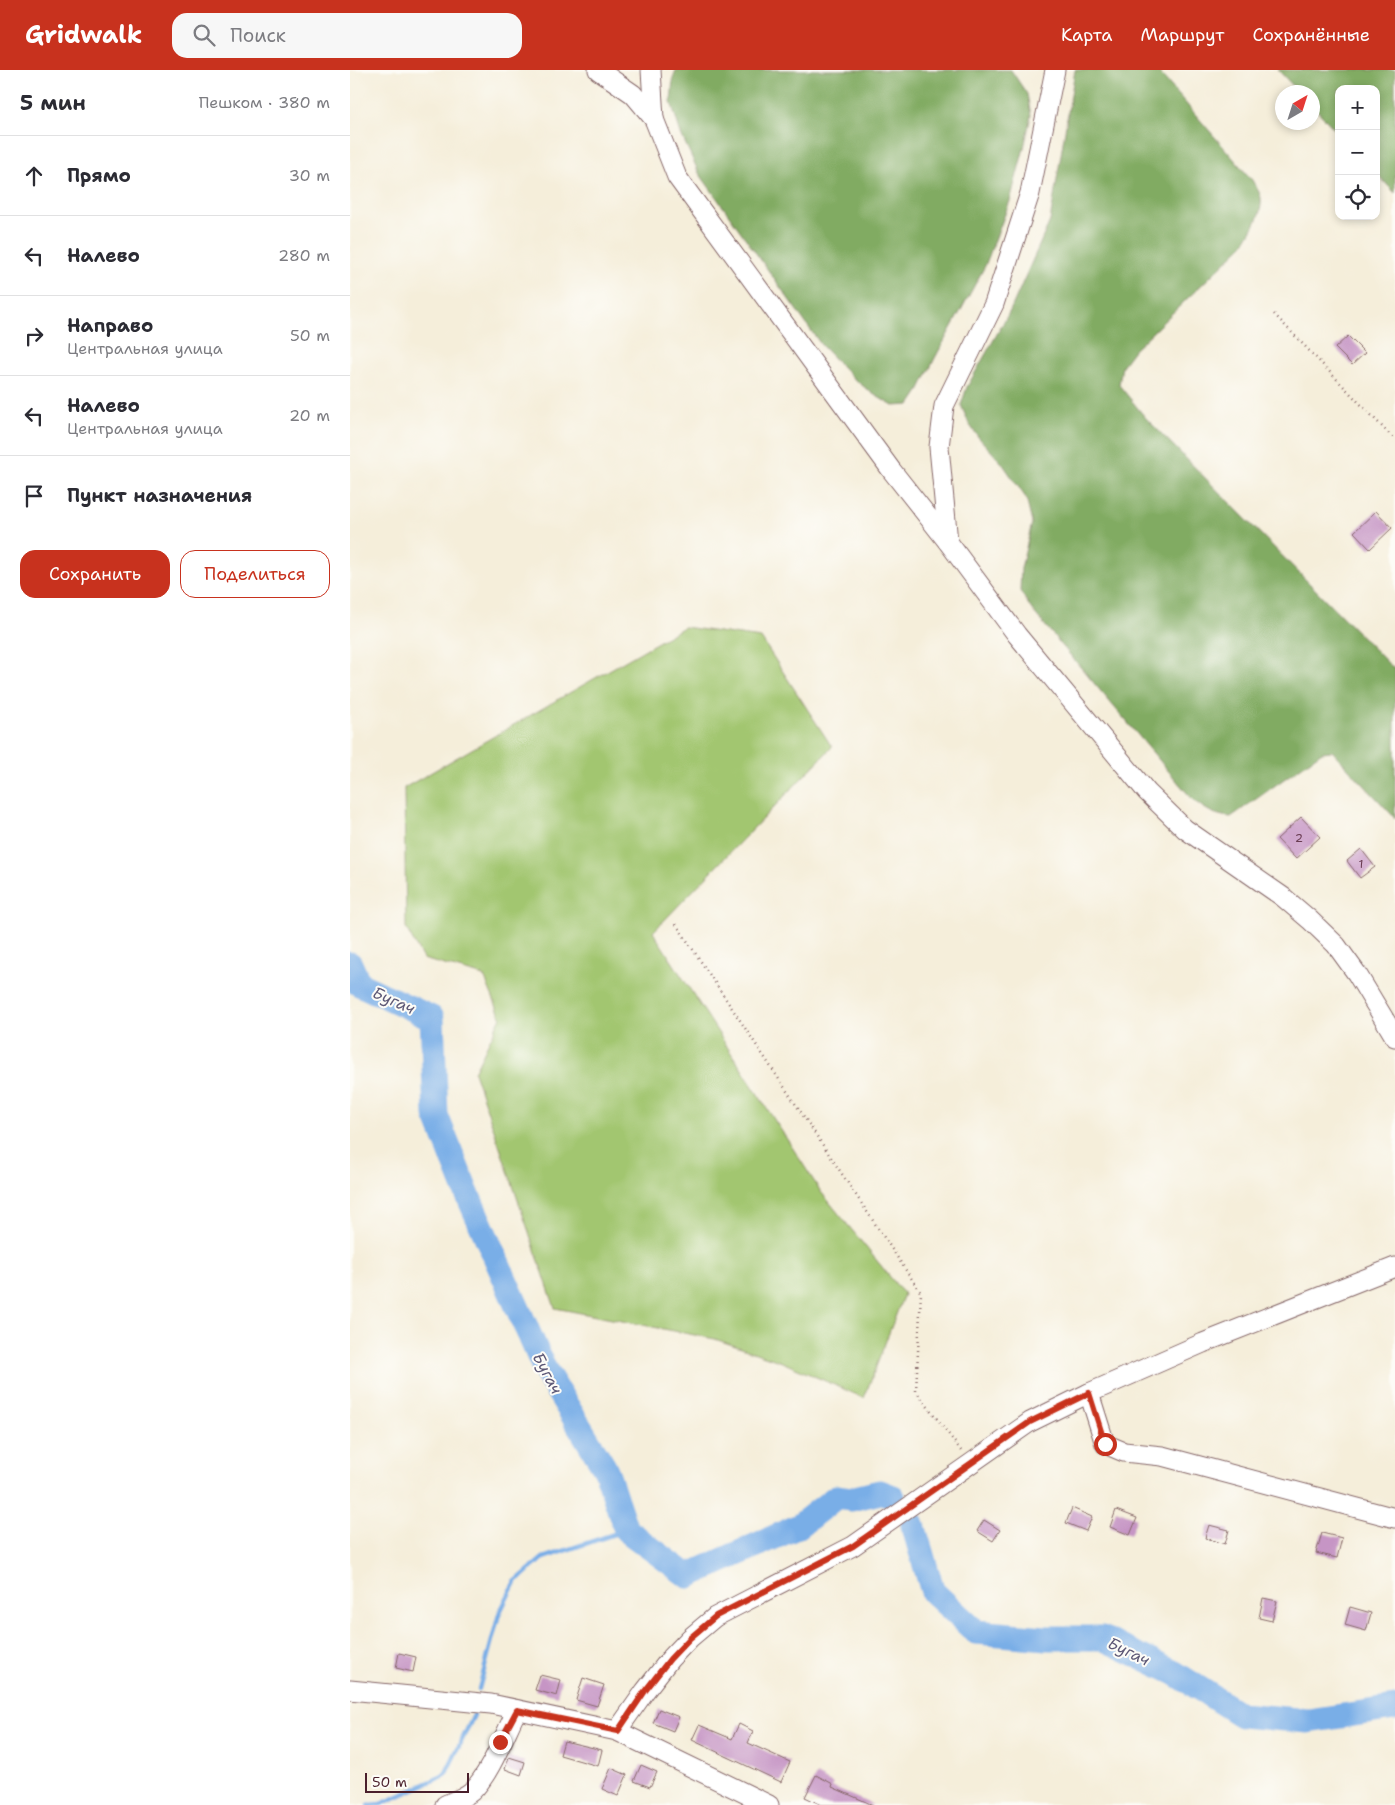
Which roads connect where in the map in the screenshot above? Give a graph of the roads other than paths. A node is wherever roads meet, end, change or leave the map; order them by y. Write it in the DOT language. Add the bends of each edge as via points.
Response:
graph roads {
  1 [pos="598,70"];
  2 [pos="651,70"];
  3 [pos="1055,70"];
  4 [pos="654,119"];
  5 [pos="948,542"];
  6 [pos="1395,1037"];
  7 [pos="1395,1267"];
  8 [pos="1089,1393"];
  9 [pos="1395,1518"];
  10 [pos="350,1690"];
  11 [pos="517,1710"];
  12 [pos="618,1731"];
  13 [pos="445,1805"];
  14 [pos="769,1805"];
  1 -- 4 [label="street" via="633,94"];
  2 -- 4 [label="street"];
  3 -- 5 [label="street" via="1030,193 994,304 944,406 938,447"];
  4 -- 5 [label="street" via="677,177 892,471"];
  5 -- 6 [label="street" via="1018,635 1147,792 1185,829 1283,897 1310,920 1336,946 1357,974"];
  7 -- 8 [label="street" via="1203,1343"];
  8 -- 9 [label="street" via="1105,1444 1124,1452 1162,1456"];
  8 -- 12 [label="street" via="1030,1422 853,1546 716,1616 670,1659"];
  10 -- 11 [label="street" via="491,1704"];
  11 -- 12 [label="street"];
  11 -- 13 [label="street" via="481,1780 462,1798"];
  12 -- 14 [label="street"];
}
